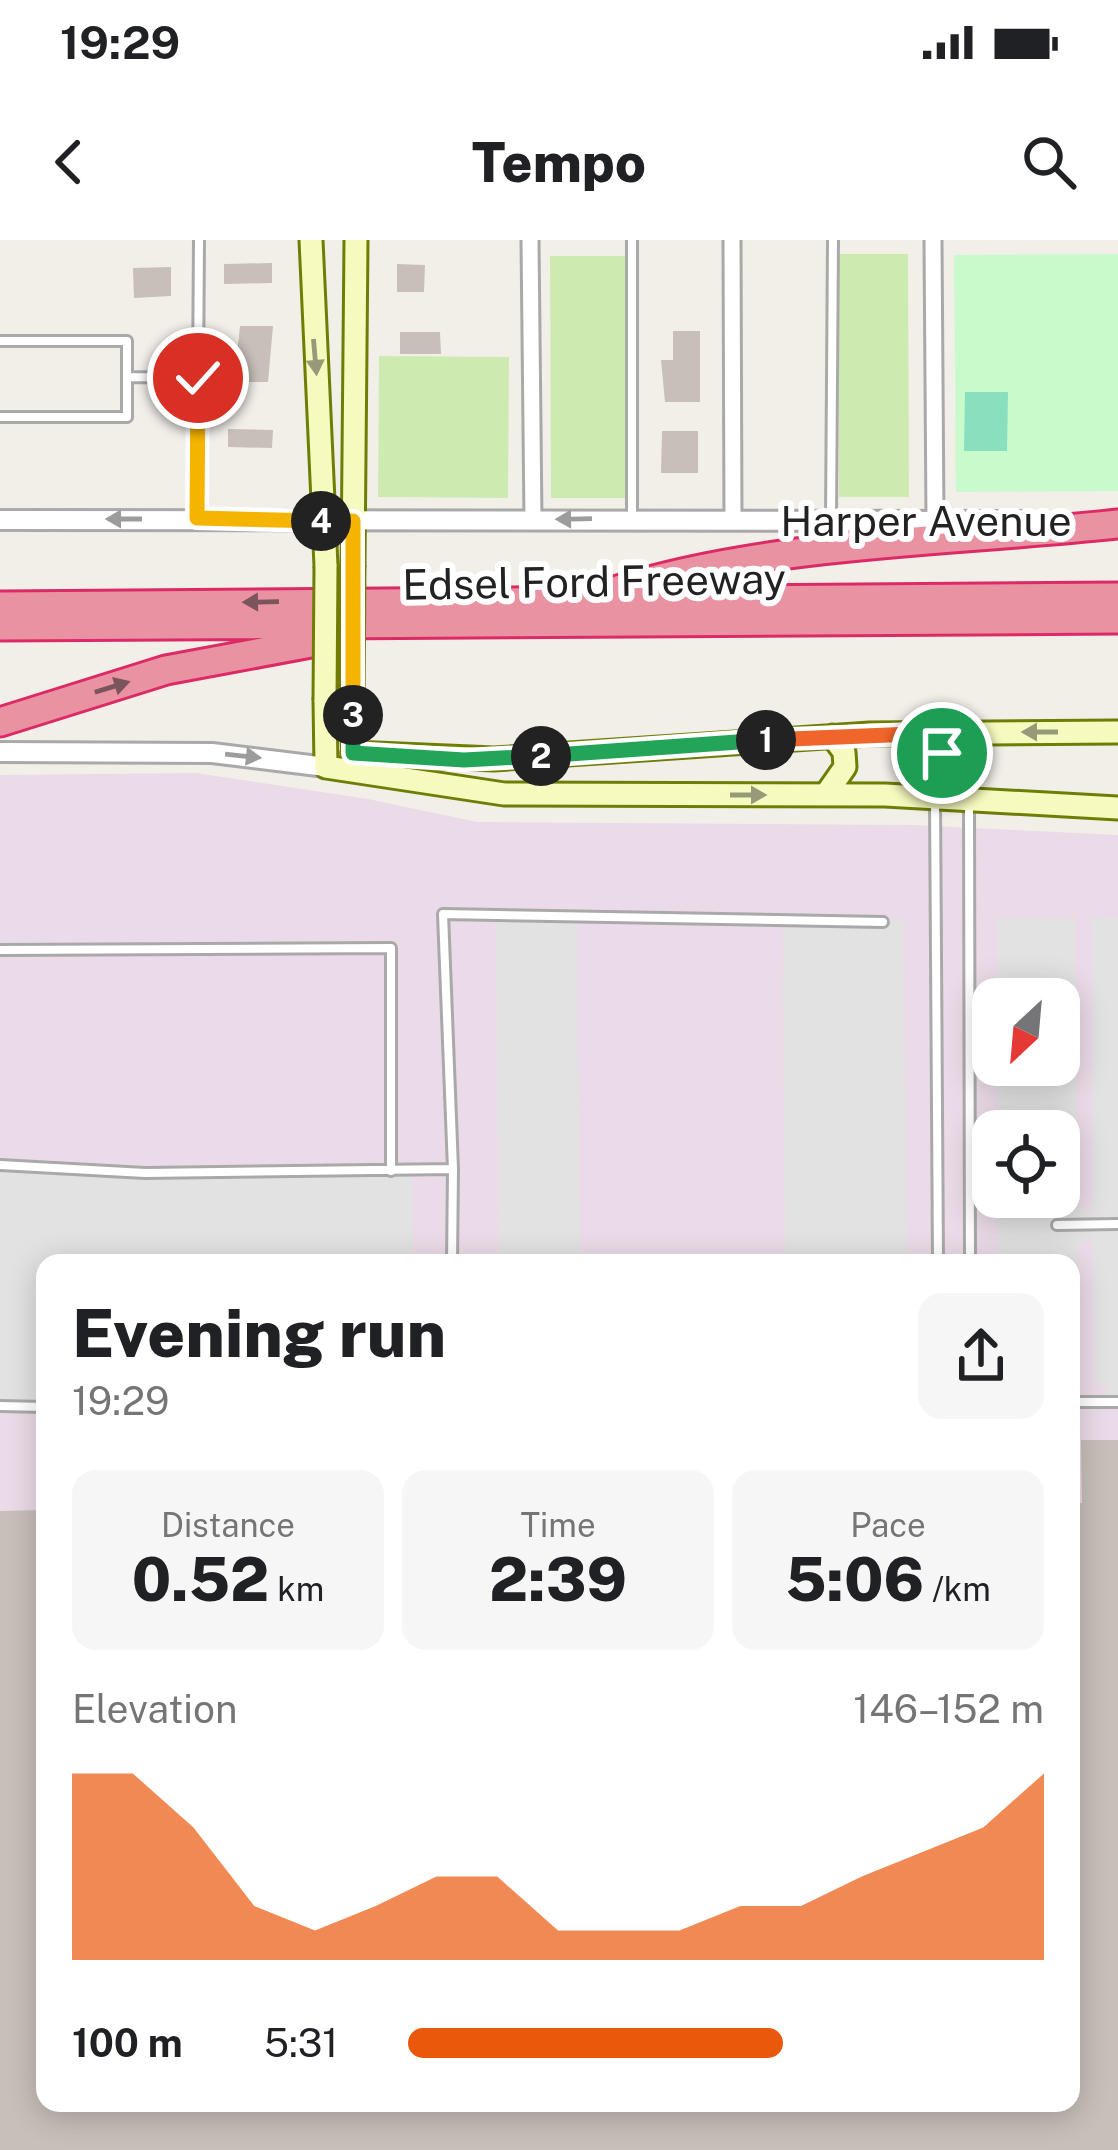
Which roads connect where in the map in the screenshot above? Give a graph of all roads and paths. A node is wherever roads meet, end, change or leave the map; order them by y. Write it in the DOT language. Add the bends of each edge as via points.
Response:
graph roads {
  1 [pos="199,240"];
  2 [pos="311,240"];
  3 [pos="356,240"];
  4 [pos="530,240"];
  5 [pos="632,240"];
  6 [pos="732,240"];
  7 [pos="833,240"];
  8 [pos="933,240"];
  9 [pos="0,341"];
  10 [pos="128,377"];
  11 [pos="198,378"];
  12 [pos="0,417"];
  13 [pos="197,518"];
  14 [pos="632,518"];
  15 [pos="733,519"];
  16 [pos="831,519"];
  17 [pos="0,520"];
  18 [pos="325,520"];
  19 [pos="532,520"];
  20 [pos="935,520"];
  21 [pos="353,521"];
  22 [pos="1118,523"];
  23 [pos="1118,597"];
  24 [pos="588,599"];
  25 [pos="2,611"];
  26 [pos="1118,619"];
  27 [pos="396,626"];
  28 [pos="0,722"];
  29 [pos="962,732"];
  30 [pos="1118,732"];
  31 [pos="832,736"];
  32 [pos="0,752"];
  33 [pos="354,762"];
  34 [pos="326,767"];
  35 [pos="826,794"];
  36 [pos="935,798"];
  37 [pos="969,799"];
  38 [pos="1118,808"];
  39 [pos="883,922"];
  40 [pos="0,950"];
  41 [pos="0,1165"];
  42 [pos="453,1169"];
  43 [pos="391,1171"];
  44 [pos="1118,1224"];
  45 [pos="1057,1225"];
  46 [pos="452,1254"];
  47 [pos="938,1254"];
  48 [pos="970,1254"];
  49 [pos="1080,1402"];
  50 [pos="1118,1402"];
  51 [pos="0,1406"];
  52 [pos="36,1407"];
  1 -- 11 [label="lane"];
  2 -- 18 [label="main road, one-way"];
  3 -- 21 [label="main road"];
  4 -- 19 [label="street"];
  5 -- 14 [label="lane"];
  6 -- 15 [label="street"];
  7 -- 16 [label="lane"];
  8 -- 20 [label="street"];
  9 -- 10 [label="lane" via="127,341"];
  10 -- 11 [label="lane"];
  10 -- 12 [label="lane" via="127,417"];
  11 -- 13 [label="lane"];
  13 -- 17 [label="street, Harper Avenue, one-way"];
  13 -- 18 [label="street, Harper Avenue"];
  14 -- 15 [label="street, Harper Avenue"];
  14 -- 19 [label="street, Harper Avenue, one-way"];
  15 -- 16 [label="street, Harper Avenue"];
  16 -- 20 [label="street, Harper Avenue"];
  18 -- 21 [label="street, Harper Avenue"];
  18 -- 34 [label="main road, bridge"];
  19 -- 21 [label="street, Harper Avenue"];
  20 -- 22 [label="street, Harper Avenue"];
  21 -- 33 [label="main road, bridge"];
  22 -- 24 [label="highway" via="799,554 668,574"];
  23 -- 24 [label="highway, Edsel Ford Freeway"];
  24 -- 25 [label="highway, Edsel Ford Freeway, one-way"];
  25 -- 27 [label="highway, Edsel Ford Freeway"];
  26 -- 27 [label="highway, Edsel Ford Freeway"];
  28 -- 27 [label="highway, one-way" via="166,670"];
  30 -- 29 [label="main road, one-way"];
  29 -- 31 [label="main road"];
  29 -- 36 [label="main road" via="937,764"];
  31 -- 33 [label="main road"];
  31 -- 35 [label="main road" via="846,759"];
  32 -- 34 [label="street, one-way" via="212,753"];
  33 -- 34 [label="main road"];
  33 -- 35 [label="main road, one-way" via="484,793"];
  35 -- 36 [label="main road"];
  36 -- 37 [label="main road"];
  36 -- 47 [label="lane"];
  37 -- 38 [label="main road"];
  37 -- 48 [label="lane"];
  39 -- 42 [label="lane" via="443,914"];
  40 -- 43 [label="lane" via="391,948"];
  41 -- 43 [label="lane"];
  42 -- 43 [label="lane"];
  42 -- 46 [label="lane"];
  44 -- 45 [label="lane"];
  49 -- 50 [label="lane"];
  51 -- 52 [label="lane"];
}
